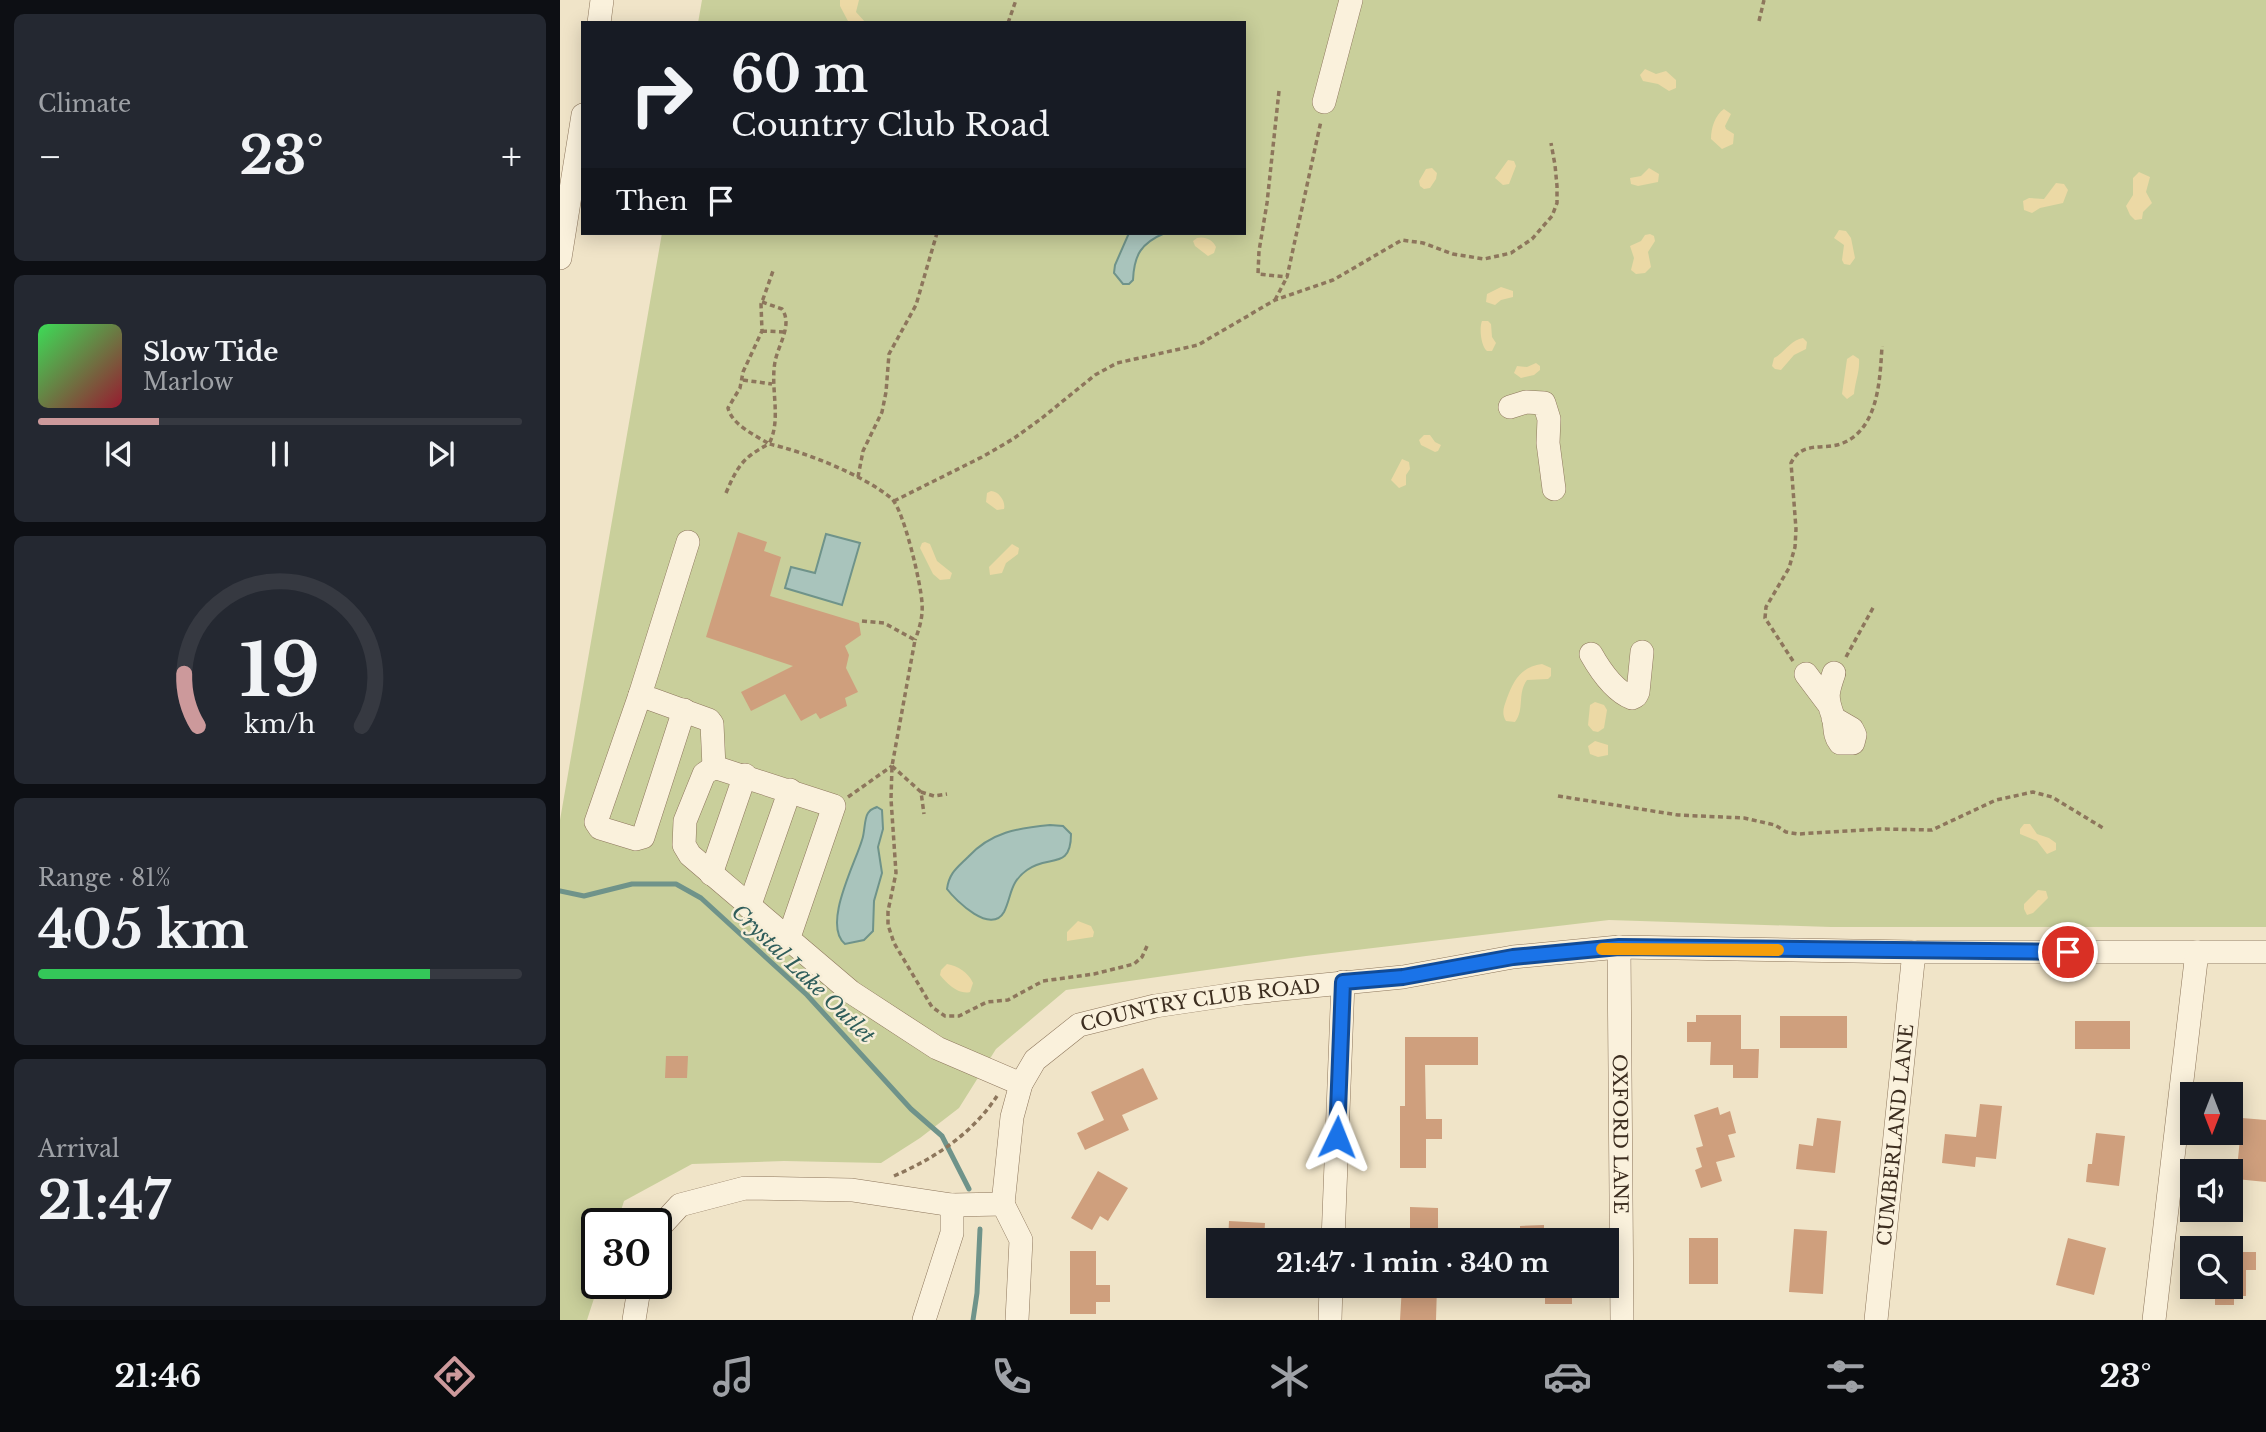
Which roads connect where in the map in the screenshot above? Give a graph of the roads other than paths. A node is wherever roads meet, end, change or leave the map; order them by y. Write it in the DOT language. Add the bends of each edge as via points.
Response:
graph roads {
  1 [pos="602,0"];
  2 [pos="1351,0"];
  3 [pos="599,21"];
  4 [pos="1324,102"];
  5 [pos="581,127"];
  6 [pos="560,258"];
  7 [pos="1510,407"];
  8 [pos="1554,489"];
  9 [pos="688,542"];
  10 [pos="1642,652"];
  11 [pos="1591,654"];
  12 [pos="1834,673"];
  13 [pos="1806,674"];
  14 [pos="640,695"];
  15 [pos="684,710"];
  16 [pos="714,766"];
  17 [pos="745,775"];
  18 [pos="790,790"];
  19 [pos="711,874"];
  20 [pos="749,907"];
  21 [pos="788,940"];
  22 [pos="1619,947"];
  23 [pos="1914,952"];
  24 [pos="2197,952"];
  25 [pos="2266,952"];
  26 [pos="1343,982"];
  27 [pos="1021,1084"];
  28 [pos="1003,1204"];
  29 [pos="952,1205"];
  30 [pos="672,1214"];
  31 [pos="1334,1228"];
  32 [pos="1331,1298"];
  33 [pos="637,1299"];
  34 [pos="634,1320"];
  35 [pos="924,1320"];
  36 [pos="1017,1320"];
  37 [pos="1330,1320"];
  38 [pos="1622,1320"];
  39 [pos="1876,1320"];
  40 [pos="2154,1320"];
  1 -- 3 [label="street"];
  2 -- 4 [label="street"];
  5 -- 6 [label="street"];
  7 -- 8 [label="street" via="1544,403"];
  9 -- 14 [label="street"];
  10 -- 11 [label="street" via="1638,692 1632,698 1600,670"];
  12 -- 13 [label="street" via="1830,710"];
  14 -- 15 [label="street"];
  14 -- 15 [label="street" via="596,822 600,828 643,837"];
  15 -- 16 [label="street" via="712,724"];
  16 -- 17 [label="street"];
  16 -- 19 [label="street" via="697,787 683,835 690,855"];
  17 -- 18 [label="street"];
  17 -- 19 [label="street"];
  18 -- 20 [label="street"];
  18 -- 21 [label="street" via="834,806"];
  19 -- 20 [label="street"];
  20 -- 21 [label="street"];
  21 -- 27 [label="street" via="850,992 937,1048"];
  22 -- 23 [label="street, COUNTRY CLUB ROAD"];
  22 -- 26 [label="street, COUNTRY CLUB ROAD"];
  22 -- 38 [label="street, OXFORD LANE"];
  23 -- 24 [label="street, COUNTRY CLUB ROAD"];
  23 -- 39 [label="street, CUMBERLAND LANE"];
  24 -- 25 [label="street, COUNTRY CLUB ROAD"];
  24 -- 40 [label="street"];
  26 -- 27 [label="street, COUNTRY CLUB ROAD" via="1155,1006 1079,1025 1035,1060"];
  26 -- 31 [label="street"];
  27 -- 28 [label="street, COUNTRY CLUB ROAD" via="1012,1117"];
  28 -- 29 [label="street"];
  28 -- 36 [label="street" via="1021,1240"];
  29 -- 30 [label="street" via="852,1190 745,1188 680,1205"];
  29 -- 35 [label="street" via="952,1233"];
  32 -- 37 [label="street"];
  33 -- 34 [label="street"];
}
